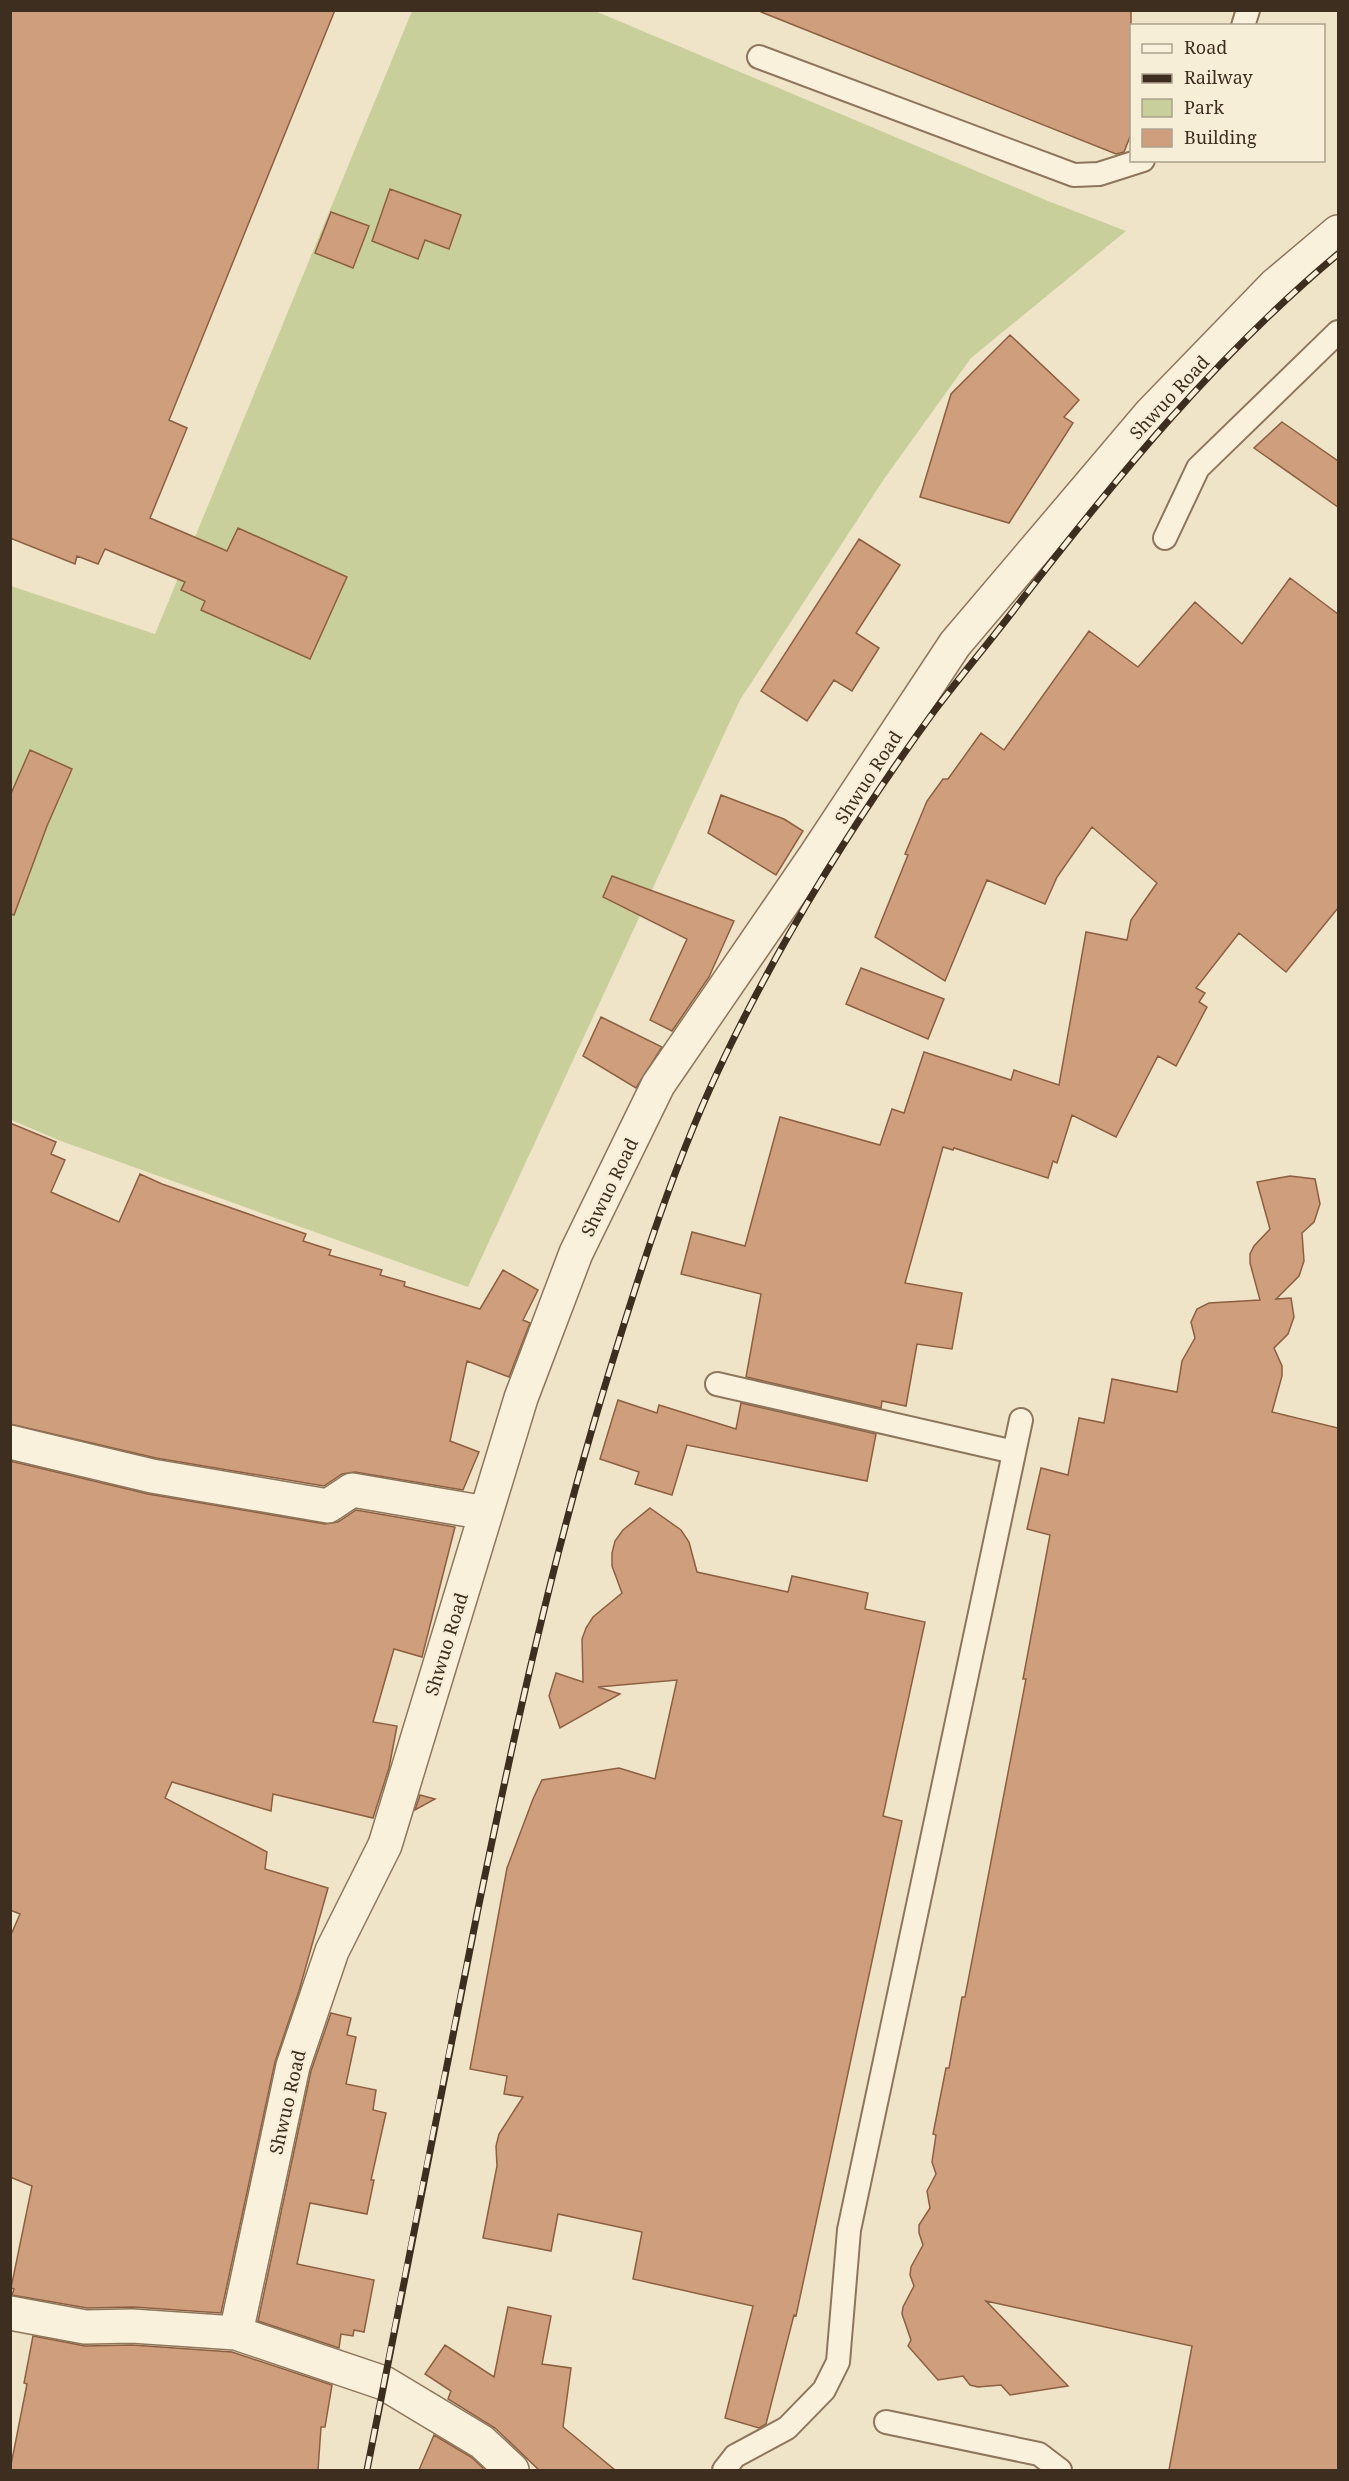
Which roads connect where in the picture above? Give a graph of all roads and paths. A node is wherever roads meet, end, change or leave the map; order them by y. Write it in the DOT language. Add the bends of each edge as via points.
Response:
graph roads {
  1 [pos="759,57"];
  2 [pos="1137,162"];
  3 [pos="1338,232"];
  4 [pos="1338,333"];
  5 [pos="1165,538"];
  6 [pos="717,1383"];
  7 [pos="1021,1420"];
  8 [pos="10,1442"];
  9 [pos="1014,1452"];
  10 [pos="486,1513"];
  11 [pos="10,2313"];
  12 [pos="236,2333"];
  13 [pos="886,2422"];
  14 [pos="512,2470"];
  15 [pos="724,2470"];
  16 [pos="1060,2470"];
  1 -- 2 [label="lane" via="1074,175 1099,174"];
  3 -- 10 [label="street, Shwuo Road" via="1275,285 1151,413 955,644 658,1085 576,1253 521,1398"];
  4 -- 5 [label="lane" via="1198,468"];
  6 -- 9 [label="lane"];
  7 -- 9 [label="lane"];
  8 -- 10 [label="street" via="152,1476 328,1506 352,1490"];
  9 -- 15 [label="lane" via="849,2230 838,2362 824,2390 787,2428 735,2456"];
  10 -- 12 [label="street, Shwuo Road" via="385,1845 332,1951 293,2066"];
  11 -- 12 [label="street" via="84,2327"];
  12 -- 14 [label="street" via="384,2383 482,2442"];
  13 -- 16 [label="lane" via="1039,2454"];
}
